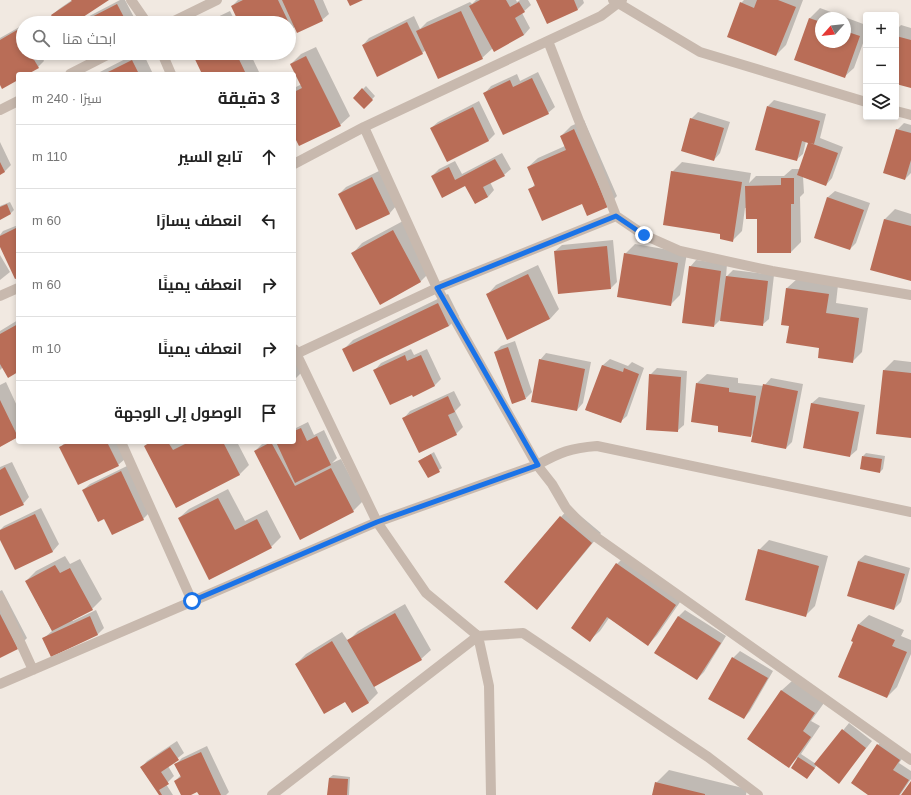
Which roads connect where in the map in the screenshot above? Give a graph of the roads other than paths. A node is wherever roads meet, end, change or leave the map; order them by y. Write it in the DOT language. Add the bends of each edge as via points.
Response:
graph roads {
  1 [pos="131,0"];
  2 [pos="217,0"];
  3 [pos="617,1"];
  4 [pos="142,16"];
  5 [pos="184,16"];
  6 [pos="548,40"];
  7 [pos="97,60"];
  8 [pos="165,60"];
  9 [pos="74,72"];
  10 [pos="170,72"];
  11 [pos="16,101"];
  12 [pos="863,101"];
  13 [pos="0,110"];
  14 [pos="899,112"];
  15 [pos="911,116"];
  16 [pos="364,127"];
  17 [pos="296,163"];
  18 [pos="616,216"];
  19 [pos="437,288"];
  20 [pos="16,289"];
  21 [pos="911,295"];
  22 [pos="0,296"];
  23 [pos="296,351"];
  24 [pos="296,353"];
  25 [pos="122,444"];
  26 [pos="538,465"];
  27 [pos="911,512"];
  28 [pos="377,522"];
  29 [pos="0,598"];
  30 [pos="192,601"];
  31 [pos="478,636"];
  32 [pos="33,670"];
  33 [pos="0,684"];
  34 [pos="911,760"];
  35 [pos="276,794"];
  36 [pos="491,795"];
  37 [pos="758,795"];
  1 -- 4 [label="street"];
  2 -- 5 [label="street"];
  3 -- 6 [label="street" via="601,16"];
  3 -- 12 [label="street" via="700,52"];
  6 -- 16 [label="street"];
  6 -- 18 [label="street"];
  7 -- 9 [label="street"];
  8 -- 10 [label="street"];
  11 -- 13 [label="street"];
  14 -- 15 [label="street"];
  16 -- 17 [label="street"];
  16 -- 19 [label="street"];
  18 -- 19 [label="street"];
  18 -- 21 [label="street" via="644,235 680,251"];
  19 -- 23 [label="street"];
  19 -- 26 [label="street"];
  20 -- 22 [label="street"];
  24 -- 28 [label="street"];
  25 -- 30 [label="street"];
  26 -- 27 [label="street" via="558,453 579,447 597,446"];
  26 -- 28 [label="street"];
  26 -- 34 [label="street" via="566,508 589,532"];
  28 -- 30 [label="street"];
  28 -- 31 [label="street" via="426,593"];
  29 -- 32 [label="street"];
  30 -- 32 [label="street"];
  31 -- 35 [label="street"];
  31 -- 36 [label="street" via="489,686"];
  31 -- 37 [label="street" via="523,633 708,757"];
  32 -- 33 [label="street"];
}
